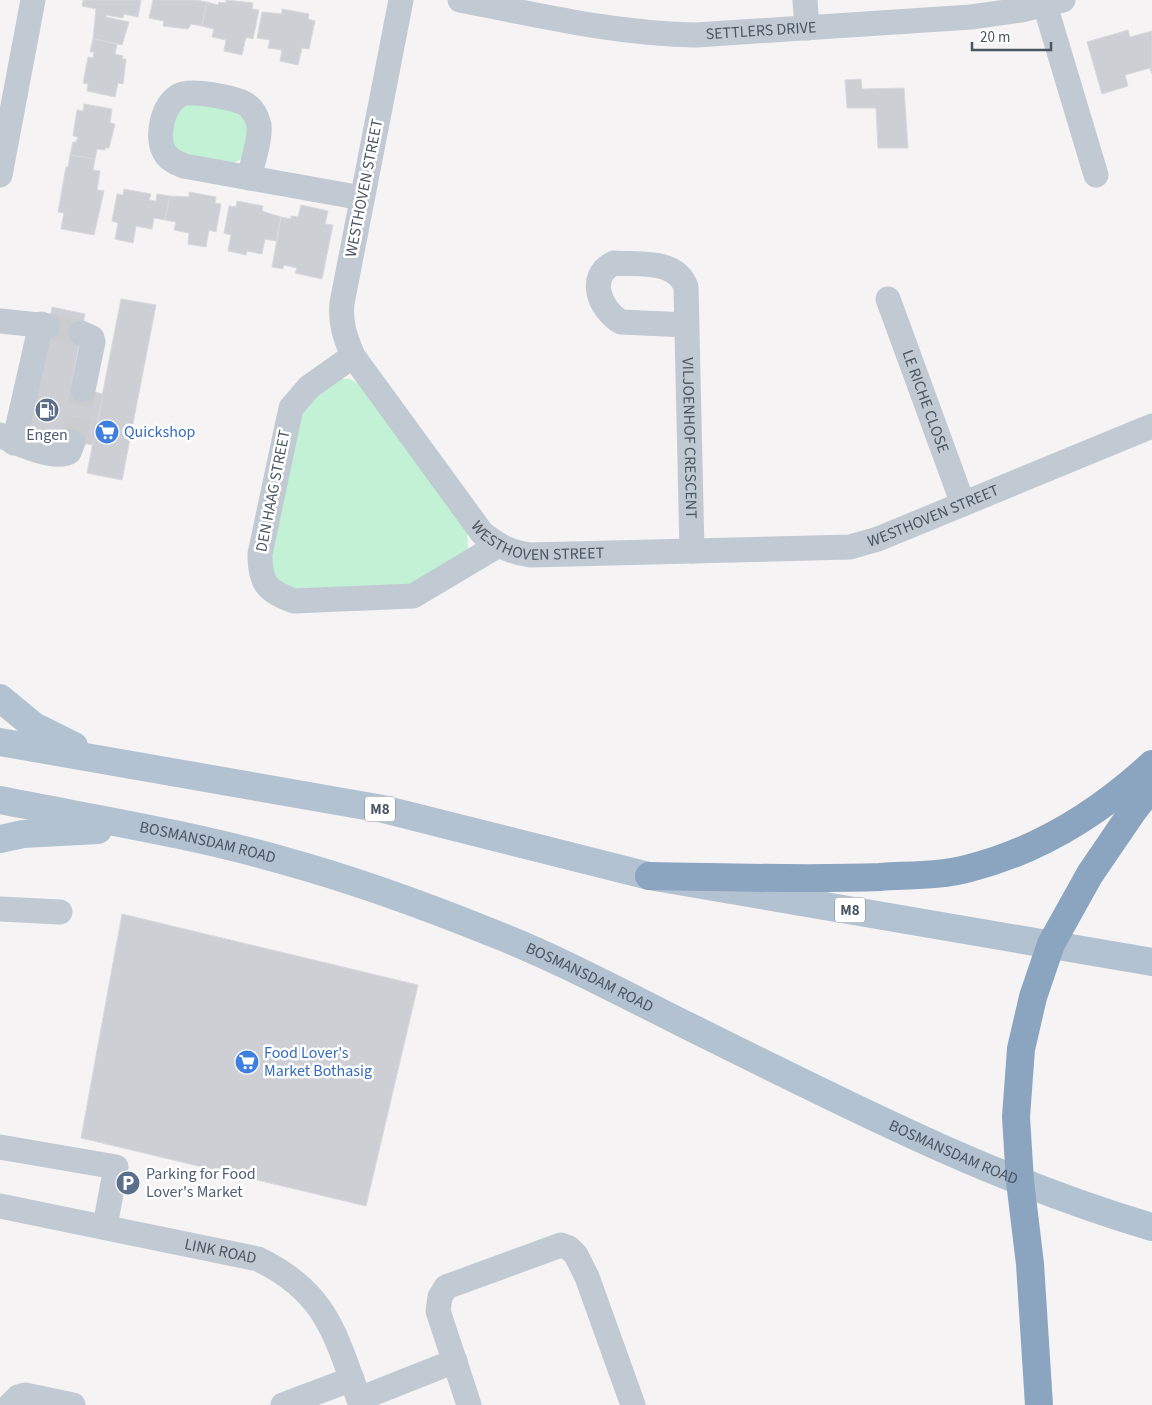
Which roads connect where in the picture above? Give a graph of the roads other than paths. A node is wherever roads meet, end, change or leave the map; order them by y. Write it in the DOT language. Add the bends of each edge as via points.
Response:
graph roads {
  1 [pos="32,0"];
  2 [pos="401,0"];
  3 [pos="460,0"];
  4 [pos="805,0"];
  5 [pos="1054,2"];
  6 [pos="807,28"];
  7 [pos="0,175"];
  8 [pos="1096,175"];
  9 [pos="249,178"];
  10 [pos="362,198"];
  11 [pos="888,299"];
  12 [pos="0,321"];
  13 [pos="687,325"];
  14 [pos="81,332"];
  15 [pos="353,356"];
  16 [pos="83,390"];
  17 [pos="1152,426"];
  18 [pos="7,439"];
  19 [pos="73,442"];
  20 [pos="963,504"];
  21 [pos="497,546"];
  22 [pos="692,552"];
  23 [pos="0,698"];
  24 [pos="0,742"];
  25 [pos="108,761"];
  26 [pos="1152,764"];
  27 [pos="1152,787"];
  28 [pos="0,800"];
  29 [pos="169,832"];
  30 [pos="0,839"];
  31 [pos="649,876"];
  32 [pos="0,908"];
  33 [pos="60,912"];
  34 [pos="1051,944"];
  35 [pos="1152,962"];
  36 [pos="0,1146"];
  37 [pos="1020,1181"];
  38 [pos="0,1206"];
  39 [pos="105,1226"];
  40 [pos="1152,1227"];
  41 [pos="455,1361"];
  42 [pos="357,1395"];
  43 [pos="10,1405"];
  44 [pos="73,1405"];
  45 [pos="283,1405"];
  46 [pos="469,1405"];
  47 [pos="633,1405"];
  48 [pos="1039,1405"];
  1 -- 7 [label="street"];
  2 -- 10 [label="street, WESTHOVEN STREET"];
  3 -- 6 [label="street, SETTLERS DRIVE" via="599,27 656,34 696,35"];
  4 -- 6 [label="street"];
  5 -- 6 [label="street, SETTLERS DRIVE" via="971,17"];
  5 -- 8 [label="street"];
  9 -- 10 [label="street"];
  10 -- 15 [label="street, WESTHOVEN STREET" via="341,315 343,334"];
  11 -- 20 [label="street, LE RICHE CLOSE"];
  12 -- 18 [label="street" via="44,325"];
  13 -- 22 [label="street, VILJOENHOF CRESCENT"];
  14 -- 16 [label="street" via="93,342"];
  15 -- 21 [label="street, WESTHOVEN STREET" via="482,533"];
  15 -- 21 [label="street, DEN HAAG STREET" via="309,387 287,418 260,554 260,573 267,587 294,601 413,596"];
  17 -- 20 [label="street, WESTHOVEN STREET"];
  18 -- 19 [label="street" via="62,456 69,452"];
  20 -- 22 [label="street, WESTHOVEN STREET" via="850,547"];
  21 -- 22 [label="street, WESTHOVEN STREET" via="530,555"];
  23 -- 25 [label="main road" via="43,732"];
  24 -- 25 [label="main road, M8"];
  25 -- 31 [label="main road, M8" via="383,809"];
  26 -- 31 [label="highway" via="1084,819 1044,842 968,869 922,875 831,879"];
  27 -- 34 [label="highway" via="1090,874"];
  28 -- 29 [label="main road, BOSMANSDAM ROAD"];
  29 -- 30 [label="main road" via="63,831"];
  29 -- 37 [label="main road, BOSMANSDAM ROAD" via="322,872 492,932 890,1125"];
  31 -- 34 [label="main road, M8"];
  32 -- 33 [label="street"];
  34 -- 35 [label="main road, M8"];
  34 -- 37 [label="highway" via="1033,997 1021,1049 1016,1117"];
  36 -- 39 [label="street" via="116,1167"];
  37 -- 40 [label="main road, BOSMANSDAM ROAD"];
  37 -- 48 [label="highway" via="1030,1264"];
  38 -- 39 [label="street, LINK ROAD"];
  39 -- 42 [label="street, LINK ROAD" via="258,1259 290,1277 317,1302 338,1339"];
  41 -- 42 [label="street"];
  41 -- 46 [label="street"];
  41 -- 47 [label="street" via="438,1311 443,1291 561,1245 576,1255 587,1277"];
  42 -- 45 [label="street"];
  43 -- 44 [label="street" via="25,1395"];
}
